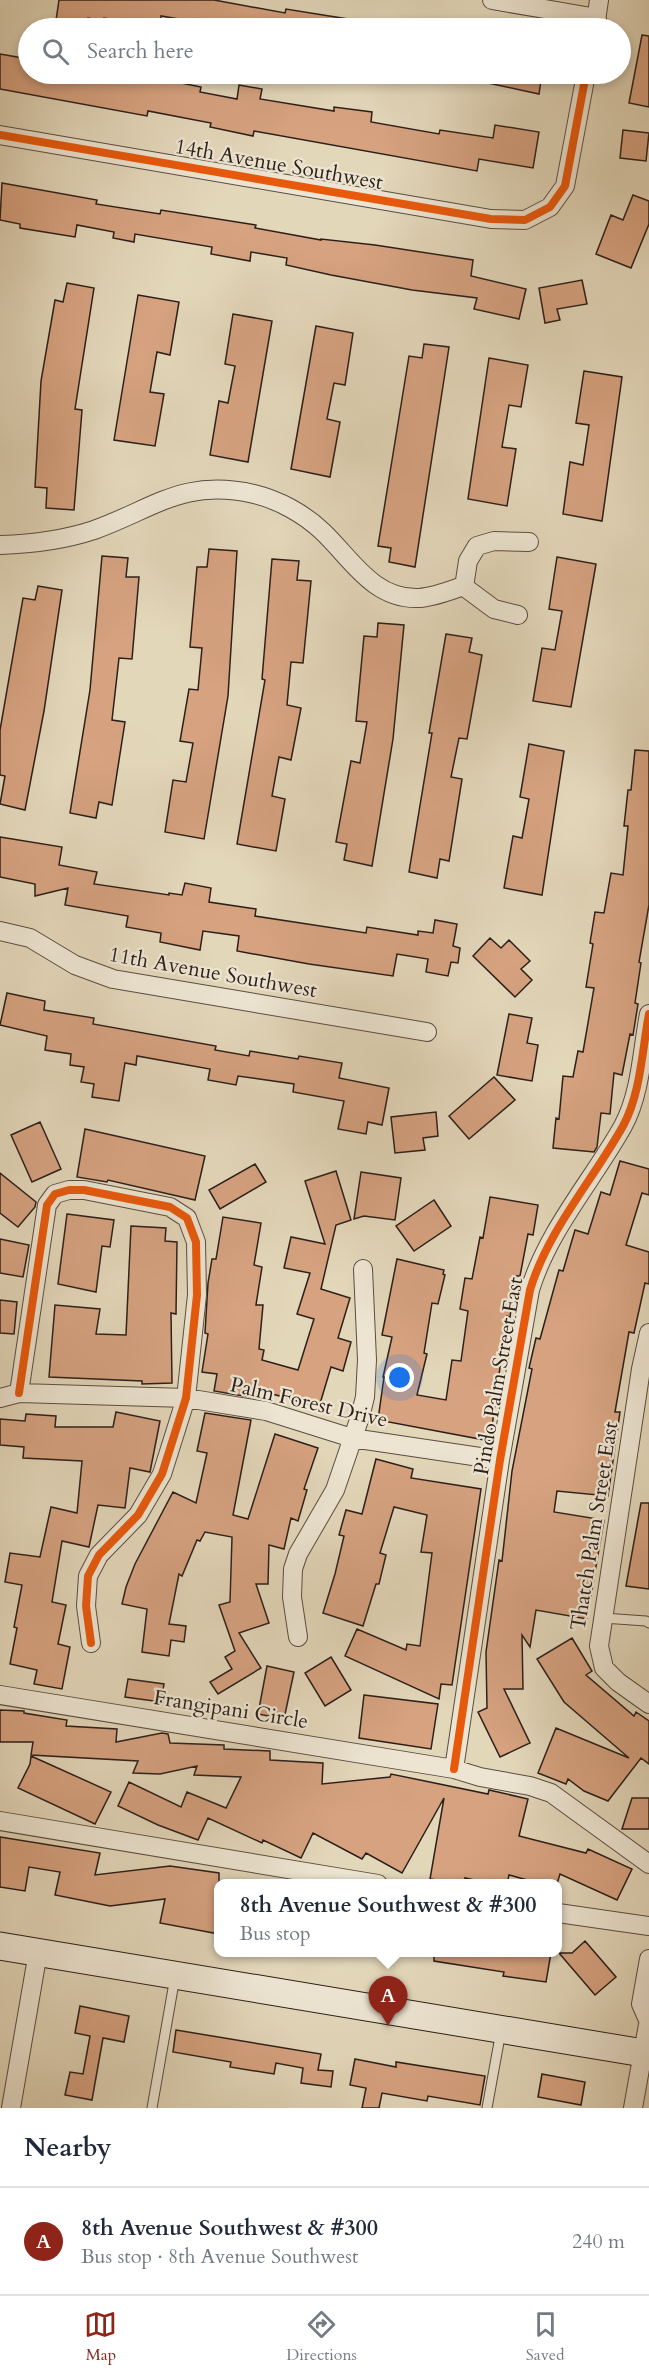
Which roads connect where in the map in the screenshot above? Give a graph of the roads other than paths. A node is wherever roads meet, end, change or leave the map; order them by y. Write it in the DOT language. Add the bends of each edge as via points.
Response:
graph roads {
  1 [pos="492,0"];
  2 [pos="597,15"];
  3 [pos="584,84"];
  4 [pos="0,135"];
  5 [pos="529,542"];
  6 [pos="0,545"];
  7 [pos="464,587"];
  8 [pos="518,615"];
  9 [pos="0,930"];
  10 [pos="649,1014"];
  11 [pos="427,1032"];
  12 [pos="363,1269"];
  13 [pos="649,1333"];
  14 [pos="19,1393"];
  15 [pos="0,1398"];
  16 [pos="186,1398"];
  17 [pos="352,1438"];
  18 [pos="500,1460"];
  19 [pos="603,1618"];
  20 [pos="649,1623"];
  21 [pos="298,1637"];
  22 [pos="91,1643"];
  23 [pos="0,1695"];
  24 [pos="649,1704"];
  25 [pos="454,1769"];
  26 [pos="0,1821"];
  27 [pos="649,1864"];
  28 [pos="348,1879"];
  29 [pos="562,1914"];
  30 [pos="649,1926"];
  31 [pos="0,1946"];
  32 [pos="38,1952"];
  33 [pos="649,1959"];
  34 [pos="175,1974"];
  35 [pos="648,2020"];
  36 [pos="501,2029"];
  37 [pos="646,2053"];
  38 [pos="11,2108"];
  39 [pos="152,2108"];
  40 [pos="487,2108"];
  41 [pos="633,2108"];
  1 -- 2 [label="street"];
  3 -- 4 [label="street, 14th Avenue Southwest" via="565,186 550,207 525,220 491,219"];
  5 -- 7 [label="street" via="494,541 477,546 468,561"];
  6 -- 7 [label="street" via="38,542 92,530 174,495 235,491 278,502 308,519 384,591 419,598"];
  7 -- 8 [label="street" via="494,609"];
  9 -- 11 [label="street, 11th Avenue Southwest" via="30,938 75,965 113,979"];
  10 -- 18 [label="street, Pindo Palm Street East" via="633,1102 623,1125 535,1271"];
  12 -- 17 [label="street" via="367,1360 360,1417"];
  13 -- 19 [label="street, Thatch Palm Street East"];
  14 -- 15 [label="street, Palm Forest Drive"];
  14 -- 16 [label="street, Palm Forest Drive"];
  14 -- 16 [label="street" via="47,1205 55,1194 84,1190 170,1207 187,1218 196,1242 197,1295"];
  16 -- 17 [label="street, Palm Forest Drive" via="266,1411"];
  16 -- 22 [label="street" via="162,1474 138,1515 99,1555 88,1576 86,1606"];
  17 -- 18 [label="street, Palm Forest Drive"];
  17 -- 21 [label="street" via="335,1490 293,1569 292,1597"];
  18 -- 25 [label="street, Pindo Palm Street East"];
  19 -- 20 [label="lane"];
  19 -- 24 [label="street, Thatch Palm Street East" via="599,1646 604,1668"];
  23 -- 25 [label="street, Frangipani Circle"];
  25 -- 27 [label="street" via="551,1793"];
  26 -- 28 [label="street"];
  29 -- 30 [label="street"];
  31 -- 32 [label="street"];
  32 -- 34 [label="street"];
  32 -- 38 [label="street"];
  33 -- 35 [label="street" via="641,2004"];
  34 -- 36 [label="street"];
  34 -- 39 [label="lane"];
  35 -- 37 [label="street"];
  36 -- 37 [label="street"];
  36 -- 40 [label="lane"];
  37 -- 41 [label="street"];
}
